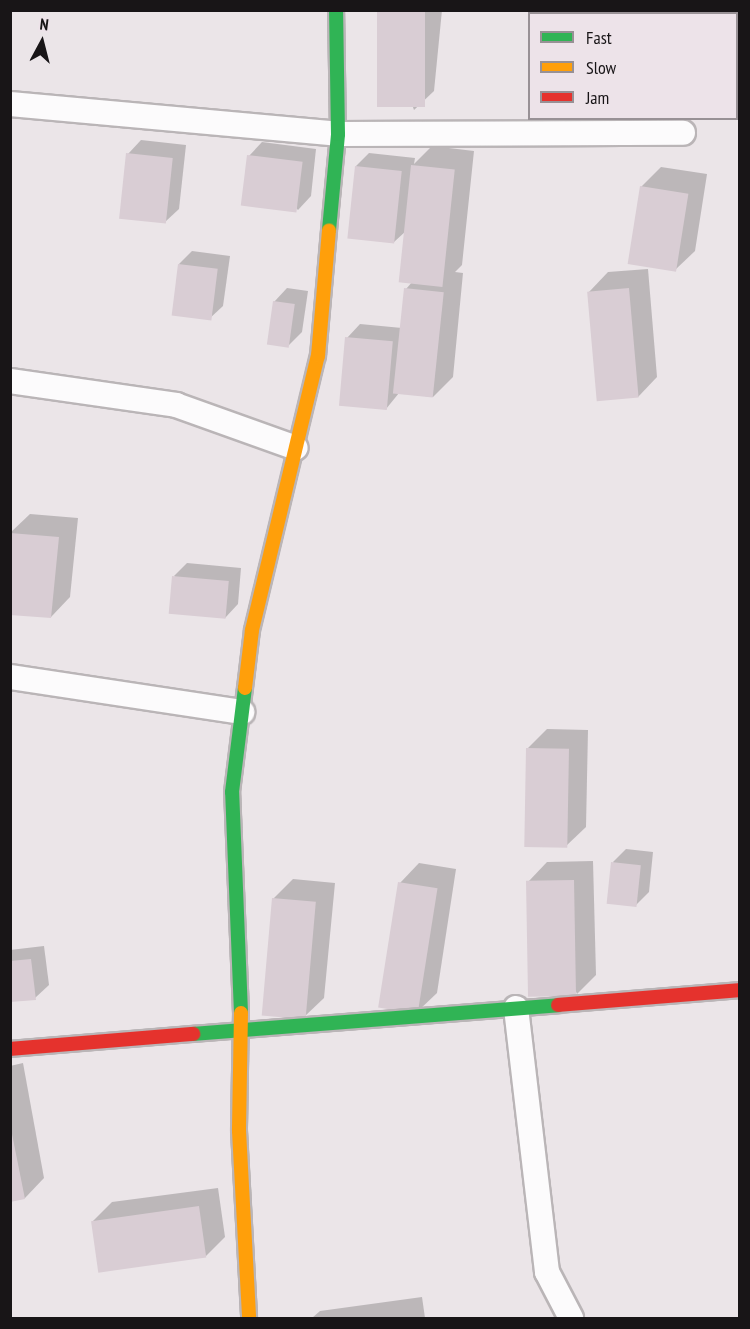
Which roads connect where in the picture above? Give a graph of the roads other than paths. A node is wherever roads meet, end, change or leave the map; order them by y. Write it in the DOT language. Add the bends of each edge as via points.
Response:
graph roads {
  1 [pos="336,10"];
  2 [pos="10,104"];
  3 [pos="683,133"];
  4 [pos="338,134"];
  5 [pos="10,381"];
  6 [pos="296,448"];
  7 [pos="10,677"];
  8 [pos="242,712"];
  9 [pos="740,990"];
  10 [pos="516,1008"];
  11 [pos="242,1030"];
  12 [pos="10,1049"];
  13 [pos="249,1318"];
  14 [pos="572,1318"];
  1 -- 4 [label="street"];
  2 -- 4 [label="street"];
  3 -- 4 [label="street"];
  4 -- 6 [label="street" via="318,356"];
  5 -- 6 [label="street" via="176,405"];
  6 -- 8 [label="street" via="252,630"];
  7 -- 8 [label="street"];
  8 -- 11 [label="street" via="232,792"];
  9 -- 10 [label="street"];
  10 -- 11 [label="street"];
  10 -- 14 [label="street" via="547,1272"];
  11 -- 12 [label="street"];
  11 -- 13 [label="street" via="239,1131"];
}
